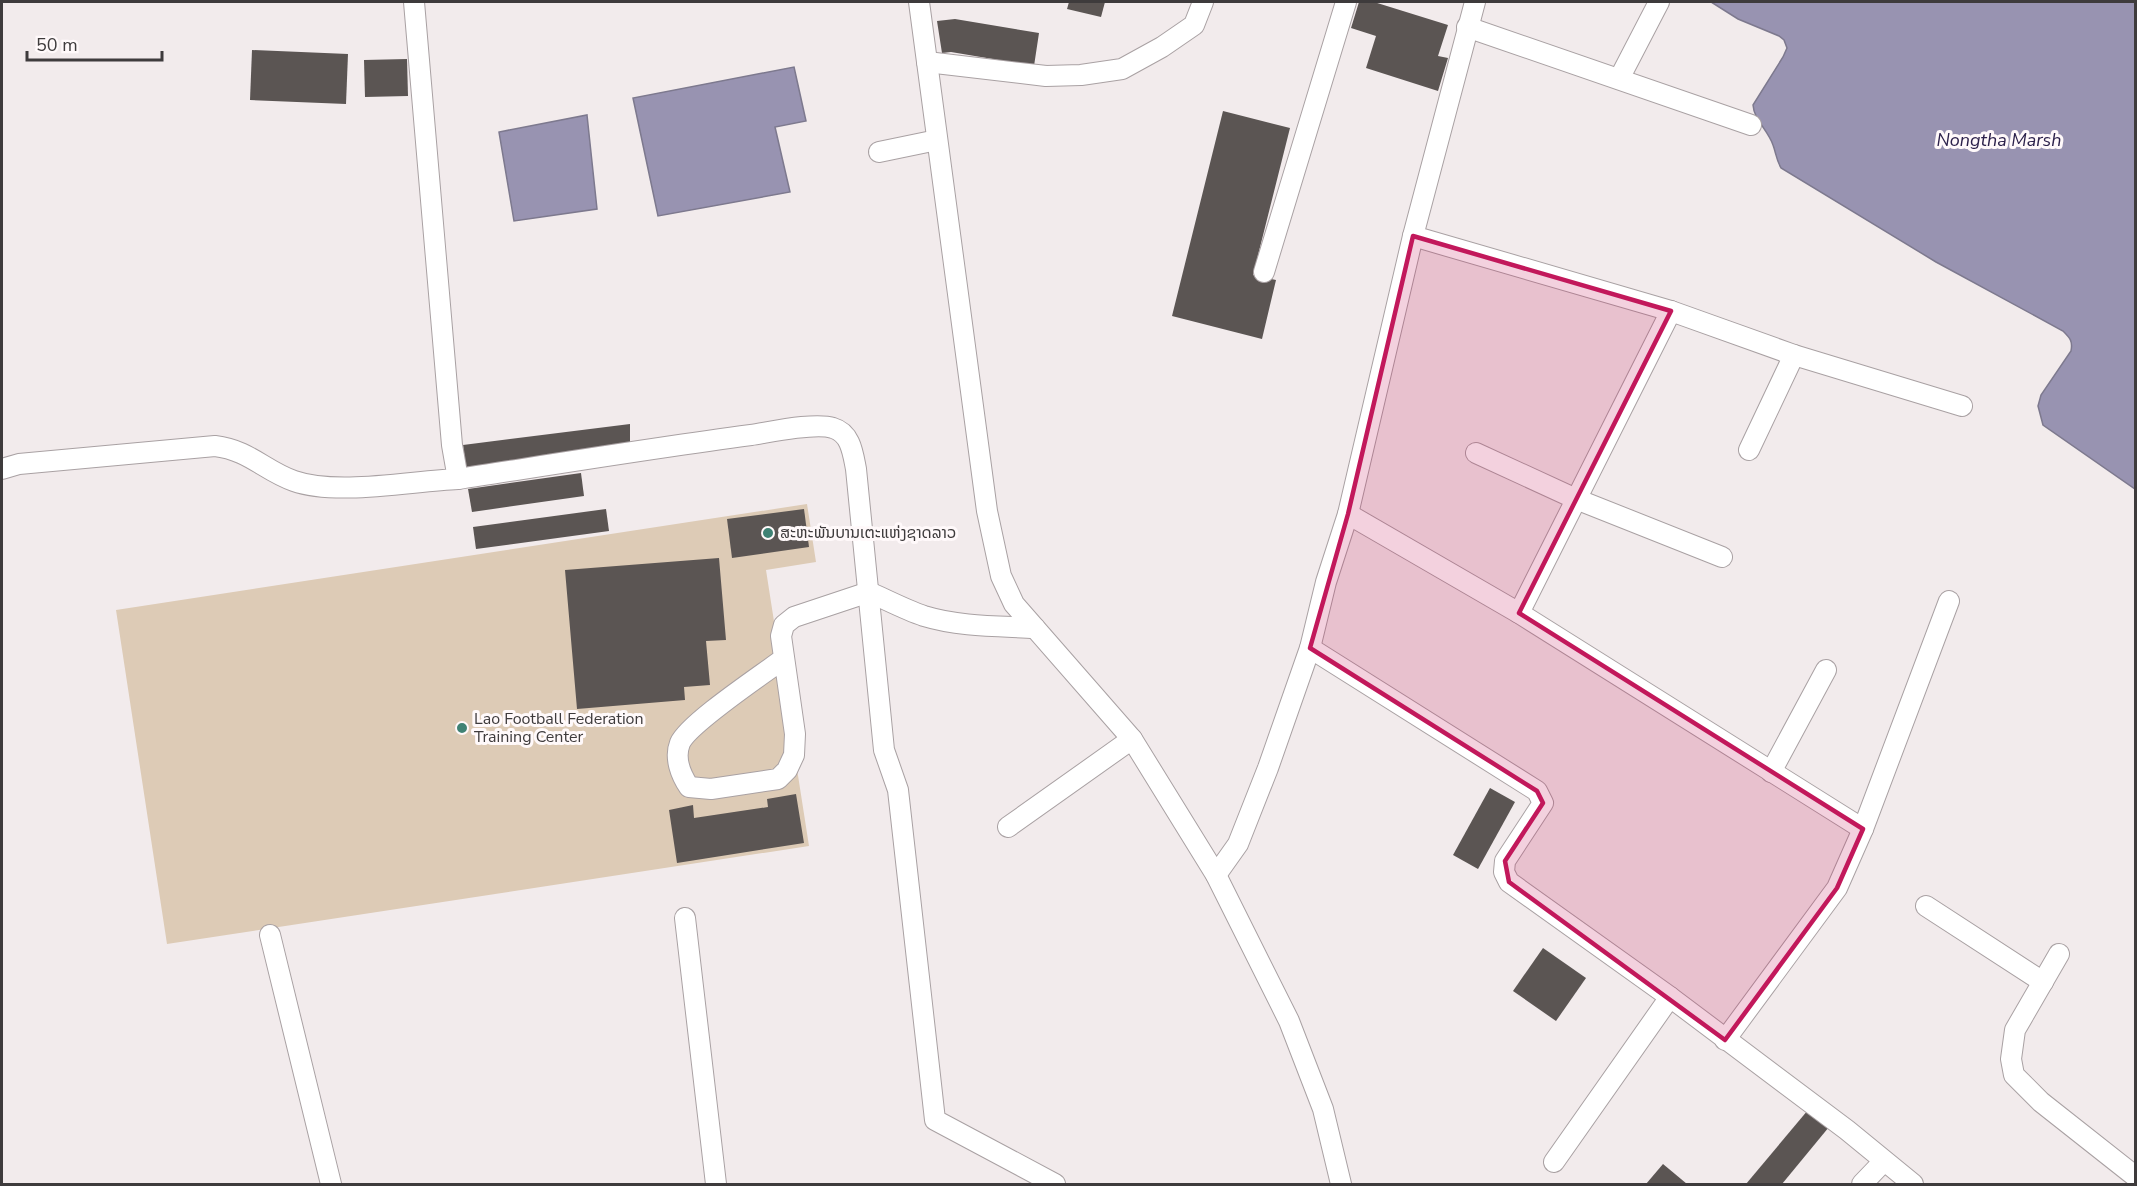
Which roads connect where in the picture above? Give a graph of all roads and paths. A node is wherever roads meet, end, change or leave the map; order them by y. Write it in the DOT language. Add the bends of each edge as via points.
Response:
graph roads {
  1 [pos="414,2"];
  2 [pos="919,2"];
  3 [pos="1203,2"];
  4 [pos="1346,2"];
  5 [pos="1474,2"];
  6 [pos="1659,2"];
  7 [pos="1467,27"];
  8 [pos="927,62"];
  9 [pos="1619,79"];
  10 [pos="1751,125"];
  11 [pos="937,140"];
  12 [pos="879,152"];
  13 [pos="1413,236"];
  14 [pos="1264,272"];
  15 [pos="1671,311"];
  16 [pos="1794,356"];
  17 [pos="1962,406"];
  18 [pos="1749,450"];
  19 [pos="1476,453"];
  20 [pos="2,469"];
  21 [pos="458,478"];
  22 [pos="1576,499"];
  23 [pos="1348,514"];
  24 [pos="1722,557"];
  25 [pos="869,592"];
  26 [pos="1949,601"];
  27 [pos="1519,614"];
  28 [pos="1035,628"];
  29 [pos="1310,648"];
  30 [pos="783,659"];
  31 [pos="1826,670"];
  32 [pos="1132,739"];
  33 [pos="1772,772"];
  34 [pos="1008,827"];
  35 [pos="1863,829"];
  36 [pos="1216,875"];
  37 [pos="1926,906"];
  38 [pos="684,918"];
  39 [pos="270,935"];
  40 [pos="2059,954"];
  41 [pos="2043,982"];
  42 [pos="1670,997"];
  43 [pos="1725,1040"];
  44 [pos="1884,1161"];
  45 [pos="1554,1162"];
  46 [pos="2136,1177"];
  47 [pos="331,1185"];
  48 [pos="716,1185"];
  49 [pos="1055,1185"];
  50 [pos="1341,1185"];
  51 [pos="1862,1185"];
  52 [pos="1912,1185"];
  1 -- 21 [label="street"];
  2 -- 8 [label="street"];
  3 -- 8 [label="street" via="1194,25 1122,69 1046,76"];
  4 -- 14 [label="street"];
  5 -- 7 [label="street"];
  6 -- 9 [label="street"];
  7 -- 9 [label="street"];
  7 -- 13 [label="street"];
  8 -- 11 [label="street"];
  9 -- 10 [label="street"];
  11 -- 12 [label="street"];
  11 -- 28 [label="street" via="987,511 1001,576 1014,604"];
  13 -- 15 [label="street"];
  13 -- 23 [label="street"];
  15 -- 16 [label="street"];
  15 -- 22 [label="street"];
  16 -- 17 [label="street"];
  16 -- 18 [label="street"];
  19 -- 22 [label="street"];
  20 -- 21 [label="street" via="20,464 215,446 231,448 292,481 318,487"];
  21 -- 25 [label="street" via="706,441 833,428 851,446"];
  22 -- 24 [label="street"];
  22 -- 27 [label="street"];
  23 -- 27 [label="street"];
  23 -- 29 [label="street"];
  25 -- 28 [label="street" via="949,622"];
  25 -- 30 [label="street" via="794,617 784,625 781,636"];
  25 -- 49 [label="street" via="884,750 898,790 935,1120"];
  26 -- 35 [label="street"];
  27 -- 33 [label="street"];
  28 -- 32 [label="street"];
  29 -- 36 [label="street" via="1238,844"];
  29 -- 42 [label="street" via="1537,791 1543,803 1505,861 1504,872 1509,882"];
  30 -- 30 [label="street" via="695,725 680,743 677,759 689,787 711,789 778,779 788,770 794,755 795,734"];
  31 -- 33 [label="street"];
  32 -- 34 [label="street"];
  32 -- 36 [label="street"];
  33 -- 35 [label="street"];
  35 -- 43 [label="street" via="1837,888"];
  36 -- 50 [label="street" via="1289,1021 1323,1109"];
  37 -- 41 [label="street"];
  38 -- 48 [label="street"];
  39 -- 47 [label="street"];
  40 -- 41 [label="street"];
  41 -- 46 [label="street" via="2015,1030 2011,1059 2014,1075 2040,1102"];
  42 -- 43 [label="street"];
  42 -- 45 [label="street"];
  43 -- 44 [label="street"];
  44 -- 51 [label="street"];
  44 -- 52 [label="street"];
}
